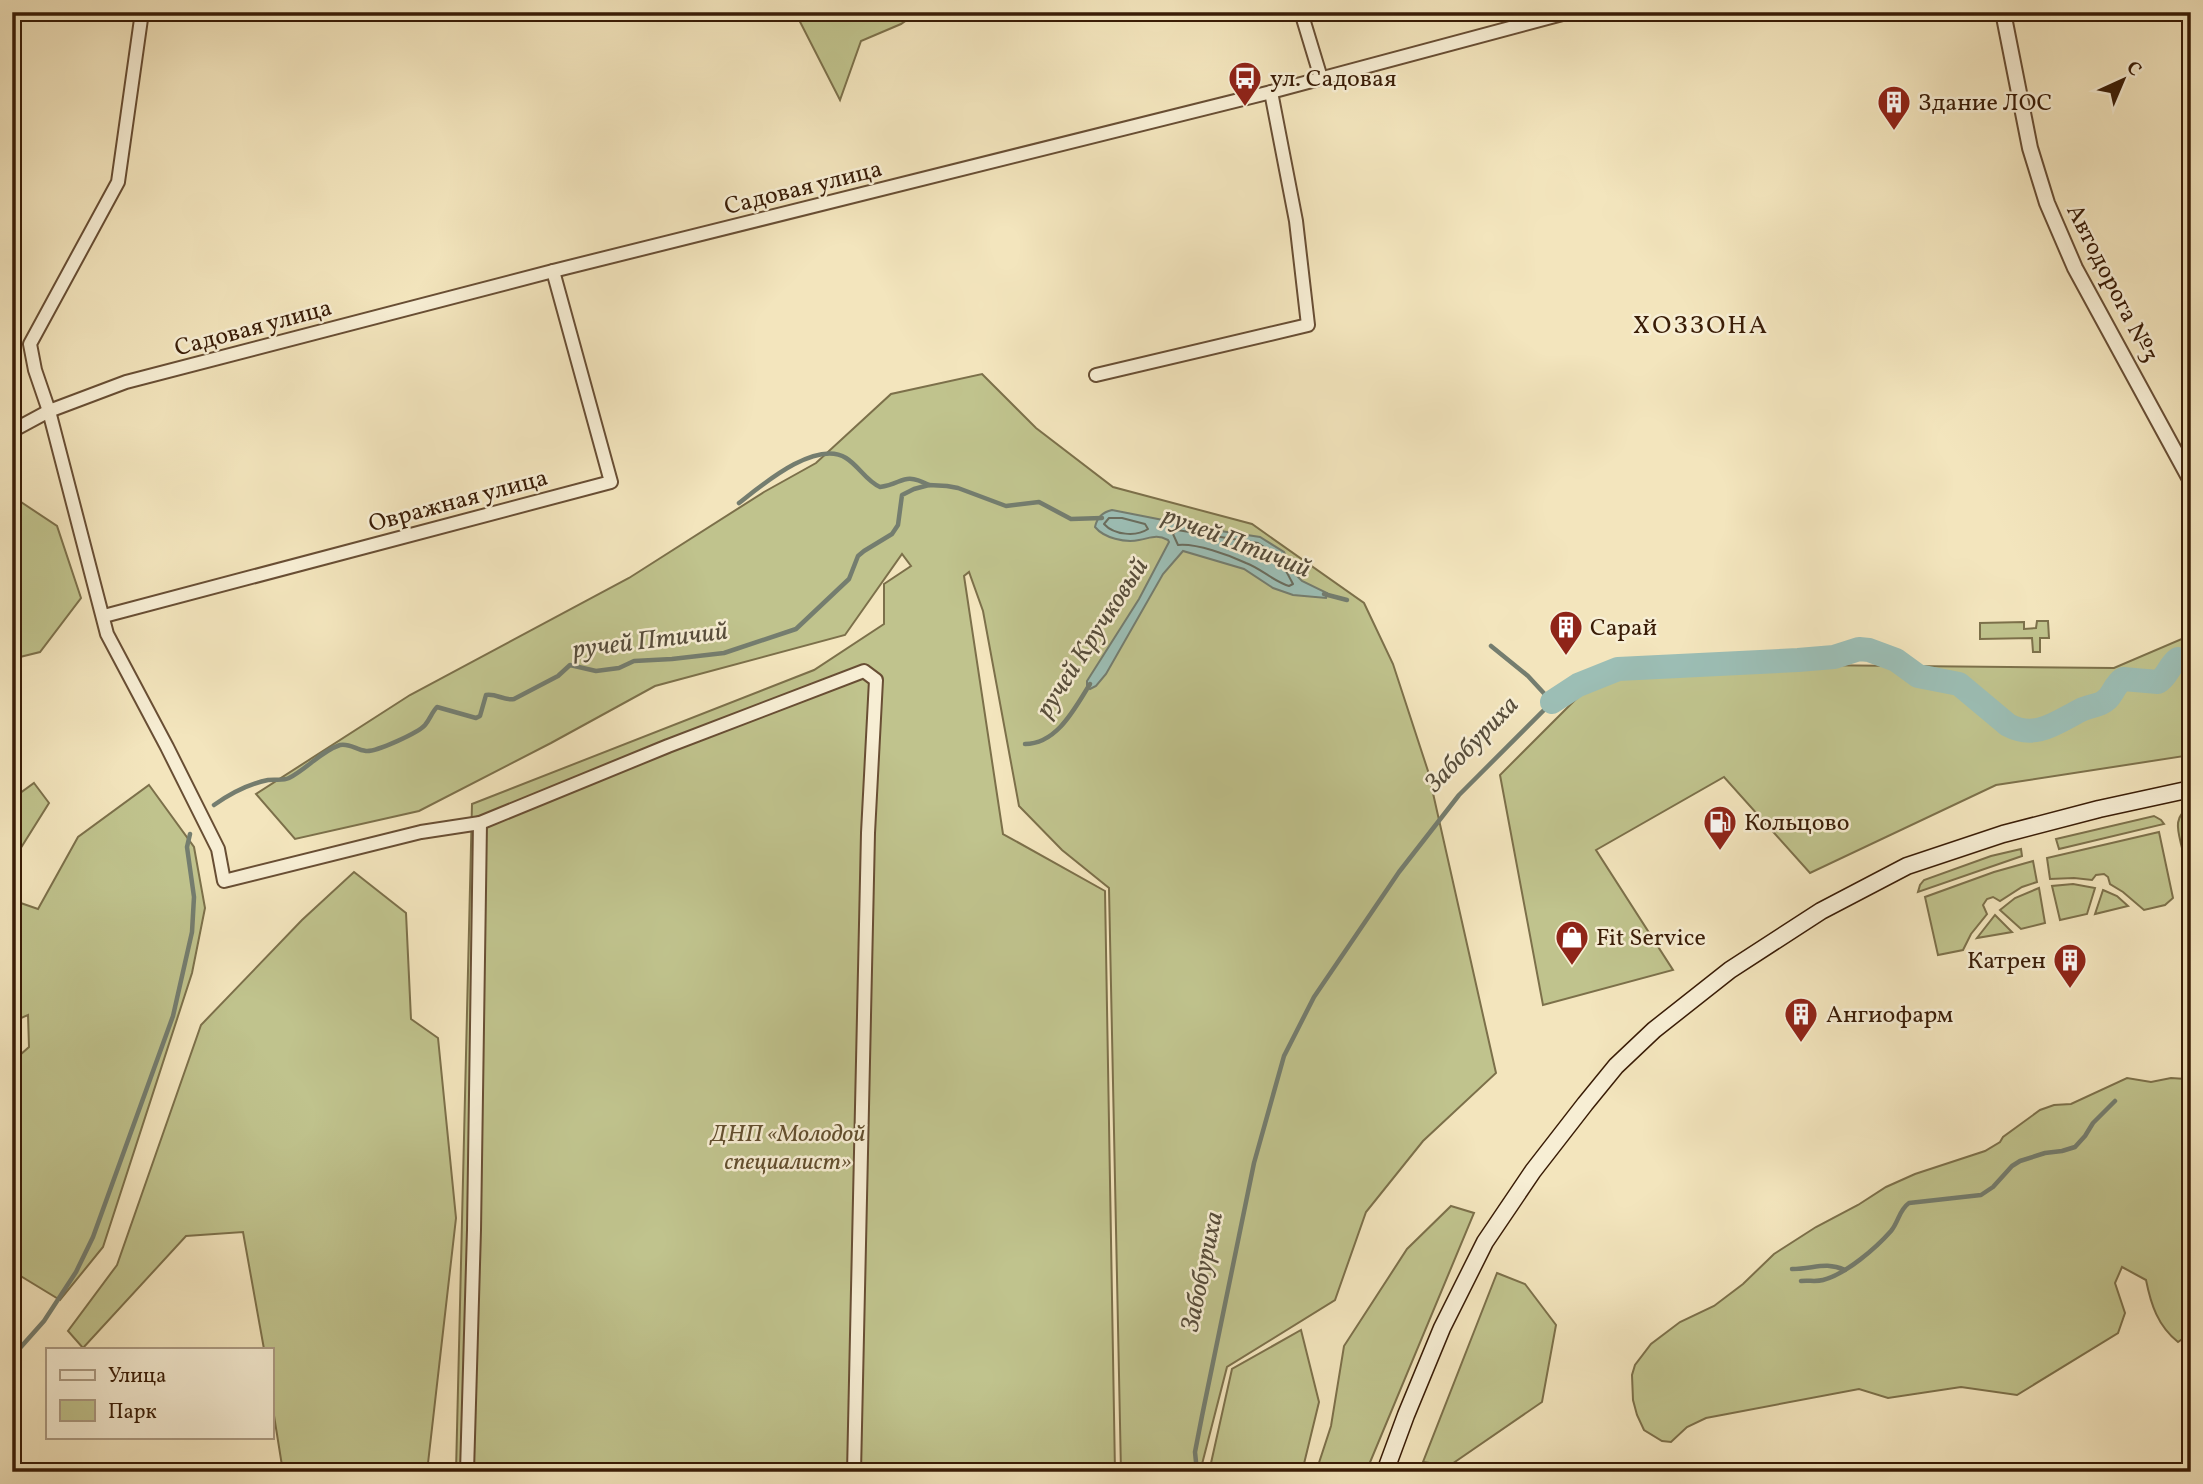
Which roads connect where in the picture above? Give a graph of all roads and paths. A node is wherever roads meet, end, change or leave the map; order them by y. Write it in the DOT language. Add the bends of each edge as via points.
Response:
graph roads {
  1 [pos="142,12"];
  2 [pos="1301,12"];
  3 [pos="1570,12"];
  4 [pos="2003,12"];
  5 [pos="1321,78"];
  6 [pos="1271,92"];
  7 [pos="553,271"];
  8 [pos="1096,375"];
  9 [pos="48,411"];
  10 [pos="12,431"];
  11 [pos="2191,481"];
  12 [pos="104,616"];
  13 [pos="2191,789"];
  14 [pos="480,823"];
  15 [pos="467,1472"];
  16 [pos="855,1472"];
  17 [pos="1385,1472"];
  1 -- 9 [label="street" via="118,182 30,344"];
  2 -- 5 [label="street"];
  3 -- 5 [label="street, Садовая улица"];
  4 -- 11 [label="street, Автодорога №3" via="2030,148 2047,203 2075,268"];
  5 -- 6 [label="street, Садовая улица"];
  6 -- 7 [label="street, Садовая улица"];
  6 -- 8 [label="street" via="1296,221 1308,325"];
  7 -- 9 [label="street, Садовая улица" via="126,382"];
  7 -- 12 [label="street, Овражная улица" via="611,482"];
  9 -- 10 [label="street, Садовая улица"];
  9 -- 12 [label="street"];
  12 -- 14 [label="street" via="107,634 218,849 224,881 421,832"];
  13 -- 17 [label="main road" via="2003,834 1907,866 1821,911 1730,970 1654,1030 1584,1104 1485,1242 1442,1328"];
  14 -- 15 [label="street"];
  14 -- 16 [label="street" via="864,670 876,680 868,833"];
}
